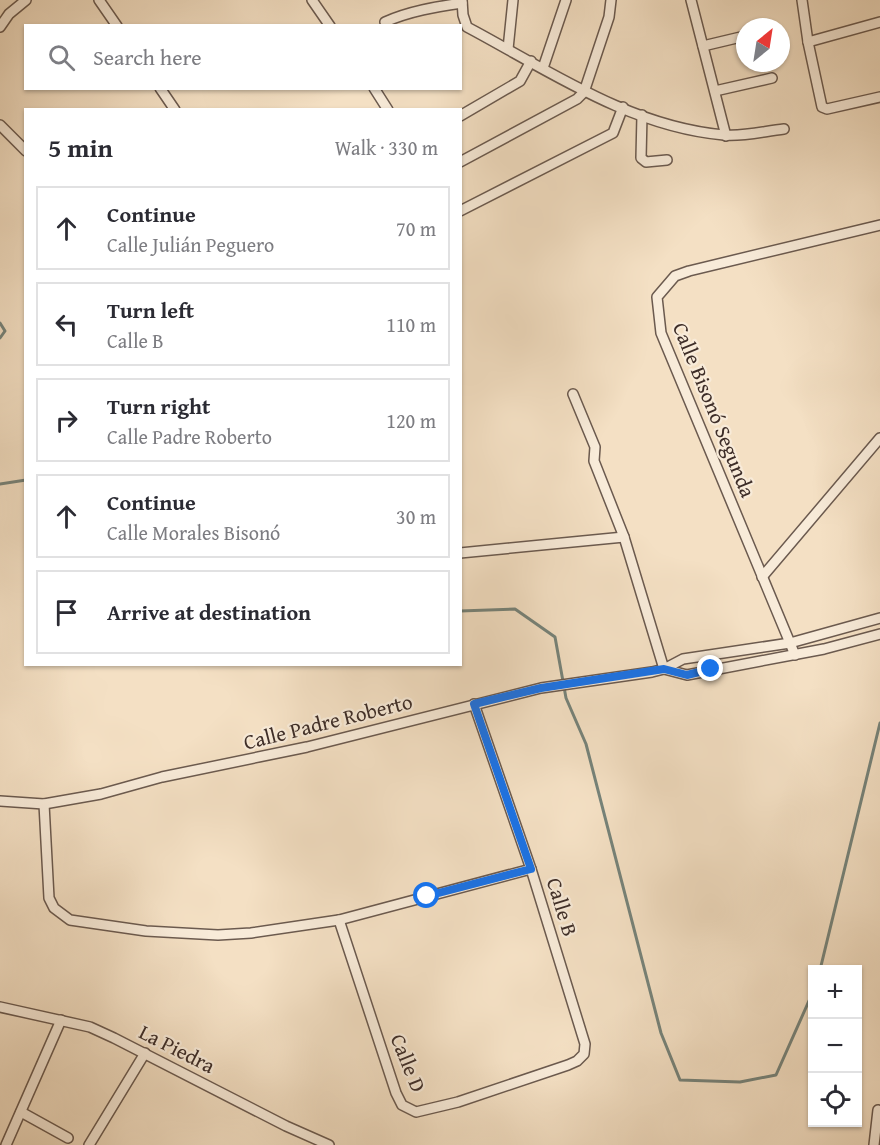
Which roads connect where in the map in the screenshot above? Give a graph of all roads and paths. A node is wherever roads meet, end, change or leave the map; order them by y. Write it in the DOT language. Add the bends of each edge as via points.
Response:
graph roads {
  1 [pos="26,0"];
  2 [pos="99,0"];
  3 [pos="513,0"];
  4 [pos="566,0"];
  5 [pos="611,0"];
  6 [pos="802,0"];
  7 [pos="315,1"];
  8 [pos="462,1"];
  9 [pos="694,1"];
  10 [pos="386,22"];
  11 [pos="880,22"];
  12 [pos="116,24"];
  13 [pos="329,24"];
  14 [pos="0,27"];
  15 [pos="464,29"];
  16 [pos="736,38"];
  17 [pos="808,42"];
  18 [pos="703,46"];
  19 [pos="508,49"];
  20 [pos="531,61"];
  21 [pos="543,68"];
  22 [pos="772,78"];
  23 [pos="161,90"];
  24 [pos="375,90"];
  25 [pos="715,91"];
  26 [pos="584,92"];
  27 [pos="880,97"];
  28 [pos="623,107"];
  29 [pos="174,108"];
  30 [pos="387,108"];
  31 [pos="642,115"];
  32 [pos="462,116"];
  33 [pos="0,125"];
  34 [pos="784,129"];
  35 [pos="726,136"];
  36 [pos="24,149"];
  37 [pos="667,160"];
  38 [pos="462,161"];
  39 [pos="462,210"];
  40 [pos="880,225"];
  41 [pos="573,394"];
  42 [pos="880,438"];
  43 [pos="624,537"];
  44 [pos="462,553"];
  45 [pos="762,577"];
  46 [pos="880,618"];
  47 [pos="880,634"];
  48 [pos="790,643"];
  49 [pos="795,655"];
  50 [pos="664,669"];
  51 [pos="474,704"];
  52 [pos="0,801"];
  53 [pos="44,804"];
  54 [pos="531,869"];
  55 [pos="339,920"];
  56 [pos="0,1007"];
  57 [pos="61,1020"];
  58 [pos="145,1053"];
  59 [pos="584,1054"];
  60 [pos="878,1110"];
  61 [pos="21,1112"];
  62 [pos="68,1138"];
  63 [pos="324,1144"];
  64 [pos="6,1145"];
  65 [pos="89,1145"];
  66 [pos="874,1145"];
  1 -- 14 [label="street"];
  2 -- 12 [label="street"];
  3 -- 19 [label="street"];
  4 -- 21 [label="street"];
  5 -- 26 [label="street"];
  6 -- 17 [label="street"];
  7 -- 13 [label="street"];
  8 -- 10 [label="street"];
  8 -- 15 [label="street"];
  9 -- 18 [label="street"];
  11 -- 17 [label="street"];
  15 -- 19 [label="street"];
  16 -- 18 [label="street"];
  17 -- 27 [label="street" via="824,109"];
  18 -- 25 [label="street"];
  19 -- 20 [label="street"];
  20 -- 21 [label="street"];
  20 -- 32 [label="street" via="520,81"];
  21 -- 26 [label="street"];
  22 -- 25 [label="street"];
  23 -- 29 [label="street"];
  24 -- 30 [label="street"];
  25 -- 35 [label="street"];
  26 -- 28 [label="street"];
  26 -- 38 [label="street"];
  28 -- 31 [label="street"];
  28 -- 39 [label="street" via="613,133"];
  31 -- 35 [label="street" via="669,126"];
  31 -- 37 [label="street" via="641,158 646,162"];
  33 -- 36 [label="street"];
  34 -- 35 [label="street"];
  40 -- 45 [label="street, Calle Bisonó Segunda" via="689,271 675,276 657,297 661,333"];
  41 -- 43 [label="street"];
  42 -- 45 [label="street"];
  43 -- 44 [label="street"];
  43 -- 50 [label="street"];
  45 -- 48 [label="street, Calle Bisonó Segunda"];
  46 -- 48 [label="street"];
  47 -- 49 [label="street"];
  48 -- 49 [label="street, Calle Bisonó Segunda"];
  48 -- 50 [label="street" via="683,658"];
  49 -- 50 [label="street" via="687,675"];
  50 -- 51 [label="street, Calle Padre Roberto" via="541,688"];
  51 -- 53 [label="street, Calle Padre Roberto" via="307,747"];
  51 -- 54 [label="street, Calle B"];
  52 -- 53 [label="street, Calle Padre Roberto"];
  53 -- 55 [label="street" via="49,898 54,908 70,920 146,931 218,935"];
  54 -- 55 [label="street"];
  54 -- 59 [label="street, Calle B" via="585,1044"];
  55 -- 59 [label="street, Calle D" via="402,1105 416,1112 458,1102 568,1065"];
  56 -- 57 [label="street, La Piedra"];
  57 -- 58 [label="street, La Piedra" via="90,1028"];
  57 -- 61 [label="street"];
  58 -- 63 [label="street, La Piedra"];
  58 -- 65 [label="street"];
  60 -- 66 [label="street"];
  61 -- 62 [label="street"];
  61 -- 64 [label="street"];
}
